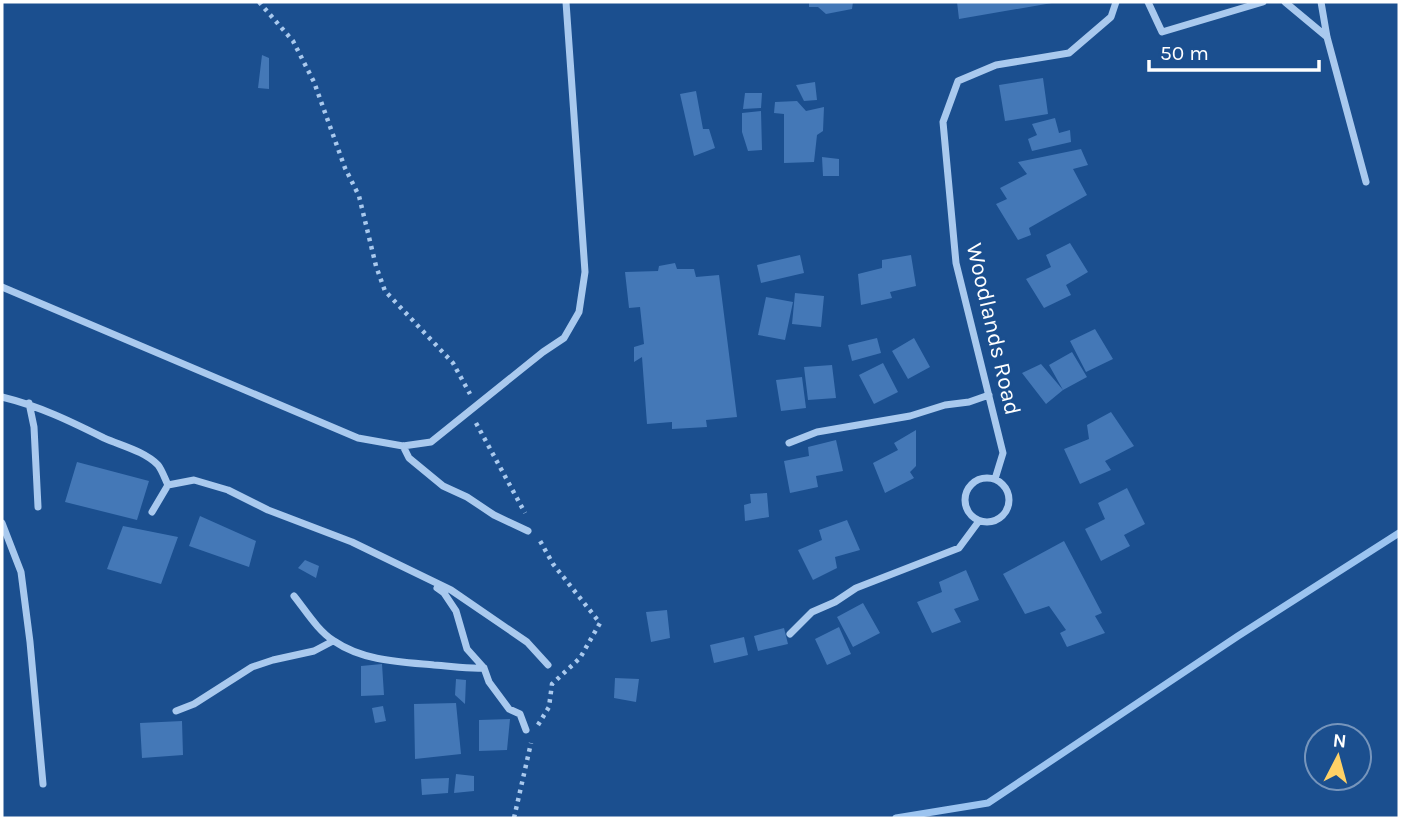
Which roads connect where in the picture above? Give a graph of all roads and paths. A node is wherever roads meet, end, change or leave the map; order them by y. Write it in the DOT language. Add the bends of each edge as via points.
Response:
graph roads {
  1 [pos="259,2"];
  2 [pos="566,2"];
  3 [pos="1116,2"];
  4 [pos="1149,2"];
  5 [pos="1263,2"];
  6 [pos="1285,2"];
  7 [pos="1321,2"];
  8 [pos="1328,37"];
  9 [pos="1366,182"];
  10 [pos="2,287"];
  11 [pos="989,396"];
  12 [pos="2,397"];
  13 [pos="29,403"];
  14 [pos="476,406"];
  15 [pos="789,443"];
  16 [pos="404,446"];
  17 [pos="995,480"];
  18 [pos="168,485"];
  19 [pos="38,506"];
  20 [pos="152,512"];
  21 [pos="528,519"];
  22 [pos="979,521"];
  23 [pos="2,523"];
  24 [pos="531,531"];
  25 [pos="428,581"];
  26 [pos="294,596"];
  27 [pos="790,634"];
  28 [pos="334,641"];
  29 [pos="548,665"];
  30 [pos="484,668"];
  31 [pos="176,711"];
  32 [pos="526,730"];
  33 [pos="535,730"];
  34 [pos="531,742"];
  35 [pos="43,784"];
  36 [pos="514,818"];
  1 -- 14 [label="path" via="293,41 314,82 359,196 385,291 453,363"];
  2 -- 14 [label="street" via="585,272 579,312 564,338"];
  3 -- 11 [label="street, Woodlands Road" via="1111,17 1069,53 996,65 958,81 943,122 956,263"];
  4 -- 5 [label="street" via="1162,32"];
  6 -- 8 [label="street"];
  7 -- 8 [label="street"];
  8 -- 9 [label="street"];
  10 -- 16 [label="street" via="358,438"];
  11 -- 15 [label="street" via="817,432"];
  11 -- 17 [label="street, Woodlands Road" via="1003,453"];
  12 -- 13 [label="street"];
  13 -- 18 [label="street" via="137,451 159,466"];
  13 -- 19 [label="street"];
  14 -- 16 [label="street" via="432,442"];
  14 -- 21 [label="path" via="476,424"];
  16 -- 24 [label="street" via="409,458 443,486"];
  17 -- 22 [label="street" via="1004,486 1008,508 990,523"];
  17 -- 22 [label="street" via="983,478 966,492 969,514"];
  18 -- 20 [label="street"];
  18 -- 25 [label="street" via="194,480 228,490 352,542"];
  22 -- 27 [label="street" via="959,548 856,588 812,612"];
  23 -- 35 [label="street" via="21,572"];
  24 -- 33 [label="path" via="600,624 580,658 552,684 549,707"];
  25 -- 29 [label="street" via="451,590 527,642"];
  25 -- 30 [label="street" via="452,602 467,649"];
  26 -- 28 [label="street"];
  28 -- 30 [label="street" via="364,655 407,664"];
  28 -- 31 [label="street" via="252,667"];
  30 -- 32 [label="street" via="509,709 520,714"];
  34 -- 36 [label="path"];
}
